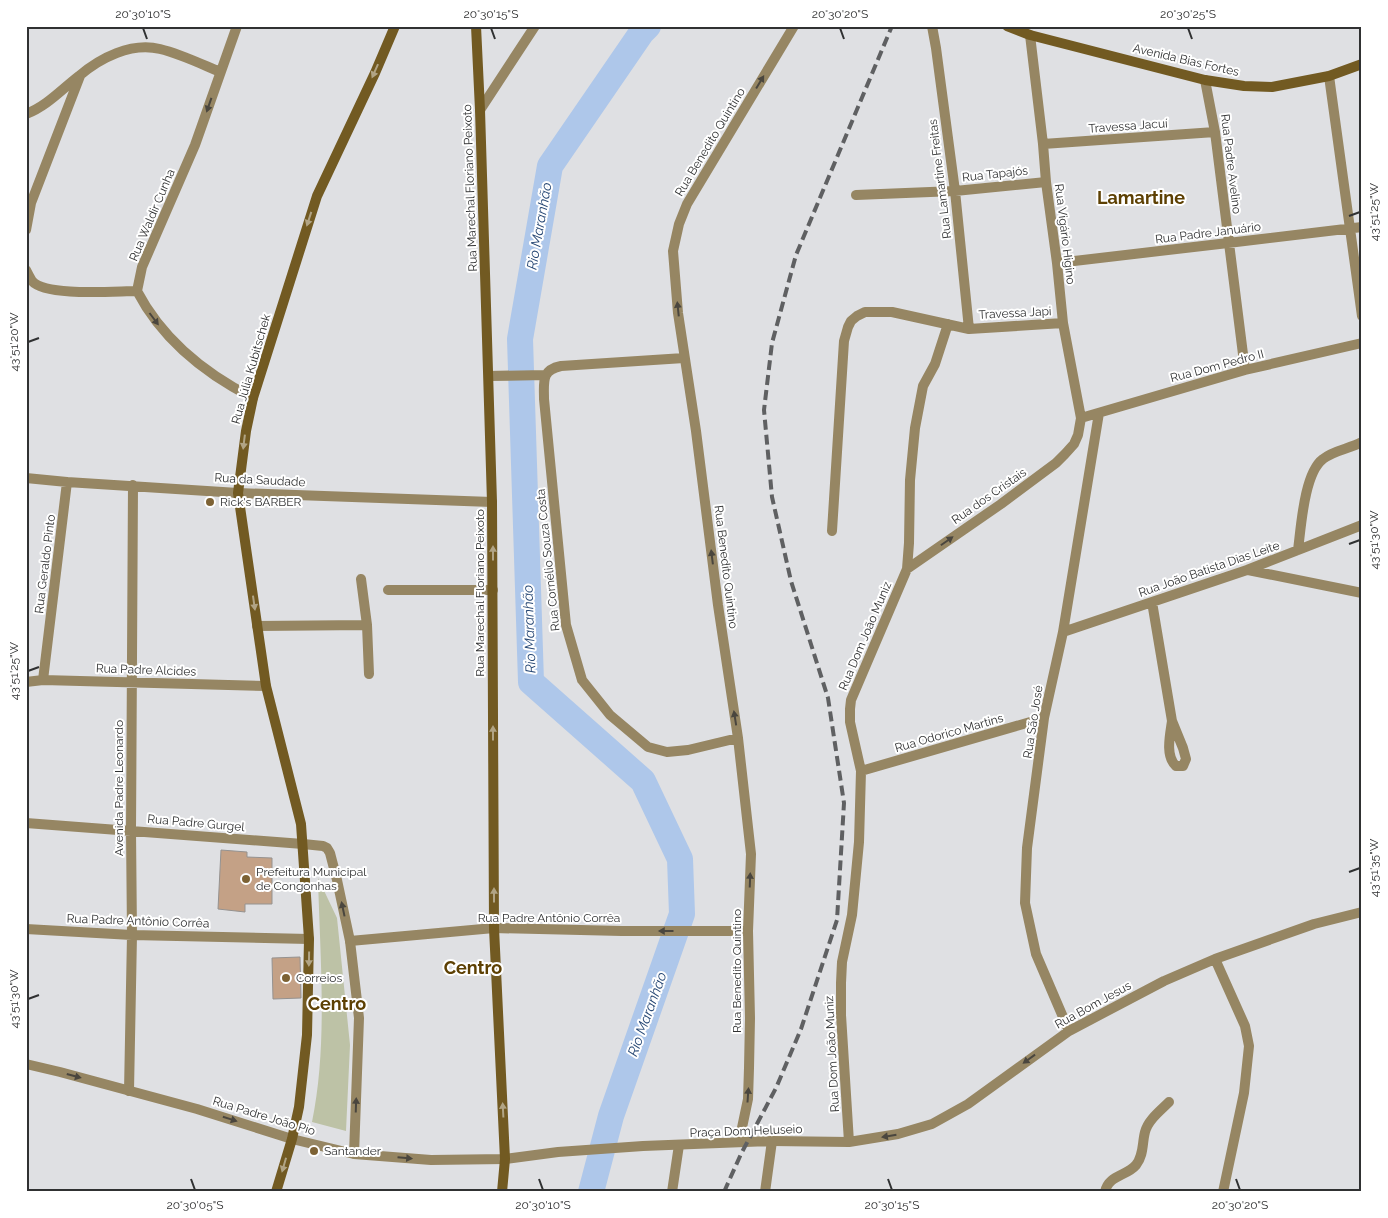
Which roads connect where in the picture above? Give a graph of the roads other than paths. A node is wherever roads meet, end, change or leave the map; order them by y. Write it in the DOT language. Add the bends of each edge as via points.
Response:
graph roads {
  1 [pos="237,26"];
  2 [pos="395,26"];
  3 [pos="476,26"];
  4 [pos="535,26"];
  5 [pos="794,26"];
  6 [pos="932,26"];
  7 [pos="1007,26"];
  8 [pos="1030,35"];
  9 [pos="1362,64"];
  10 [pos="220,72"];
  11 [pos="80,74"];
  12 [pos="1329,76"];
  13 [pos="1206,80"];
  14 [pos="480,110"];
  15 [pos="26,114"];
  16 [pos="1215,132"];
  17 [pos="1043,144"];
  18 [pos="1046,182"];
  19 [pos="955,191"];
  20 [pos="856,195"];
  21 [pos="1362,226"];
  22 [pos="1350,228"];
  23 [pos="26,230"];
  24 [pos="1228,244"];
  25 [pos="1058,263"];
  26 [pos="26,270"];
  27 [pos="137,291"];
  28 [pos="1362,316"];
  29 [pos="1063,323"];
  30 [pos="948,324"];
  31 [pos="969,329"];
  32 [pos="1362,343"];
  33 [pos="684,358"];
  34 [pos="1245,370"];
  35 [pos="545,375"];
  36 [pos="489,376"];
  37 [pos="253,398"];
  38 [pos="1099,413"];
  39 [pos="1081,418"];
  40 [pos="1078,435"];
  41 [pos="1362,442"];
  42 [pos="26,478"];
  43 [pos="68,482"];
  44 [pos="133,485"];
  45 [pos="238,493"];
  46 [pos="492,502"];
  47 [pos="1362,525"];
  48 [pos="832,531"];
  49 [pos="1298,550"];
  50 [pos="906,569"];
  51 [pos="1247,570"];
  52 [pos="361,579"];
  53 [pos="388,590"];
  54 [pos="493,590"];
  55 [pos="1362,593"];
  56 [pos="1152,602"];
  57 [pos="367,625"];
  58 [pos="257,626"];
  59 [pos="1063,632"];
  60 [pos="369,674"];
  61 [pos="43,680"];
  62 [pos="26,682"];
  63 [pos="132,683"];
  64 [pos="266,686"];
  65 [pos="1044,718"];
  66 [pos="1172,721"];
  67 [pos="738,738"];
  68 [pos="861,771"];
  69 [pos="26,823"];
  70 [pos="131,831"];
  71 [pos="303,844"];
  72 [pos="1362,912"];
  73 [pos="494,928"];
  74 [pos="26,929"];
  75 [pos="748,931"];
  76 [pos="132,935"];
  77 [pos="309,939"];
  78 [pos="350,941"];
  79 [pos="1215,959"];
  80 [pos="1069,1031"];
  81 [pos="26,1064"];
  82 [pos="129,1091"];
  83 [pos="1168,1102"];
  84 [pos="292,1139"];
  85 [pos="772,1141"];
  86 [pos="739,1142"];
  87 [pos="850,1142"];
  88 [pos="679,1145"];
  89 [pos="558,1152"];
  90 [pos="354,1154"];
  91 [pos="505,1159"];
  92 [pos="276,1192"];
  93 [pos="502,1192"];
  94 [pos="672,1192"];
  95 [pos="765,1192"];
  96 [pos="1105,1192"];
  97 [pos="1223,1192"];
  1 -- 10 [label="street, Rua Waldir Cunha"];
  2 -- 37 [label="main road, Rua Júlia Kubitschek, one-way" via="317,196"];
  3 -- 14 [label="main road, Rua Marechal Floriano Peixoto"];
  4 -- 14 [label="street"];
  33 -- 5 [label="street, Rua Benedito Quintino, one-way" via="673,251 679,224 687,204"];
  6 -- 19 [label="street, Rua Lamartine Freitas"];
  7 -- 8 [label="main road, Avenida Bias Fortes"];
  8 -- 13 [label="main road, Avenida Bias Fortes"];
  8 -- 17 [label="street, Rua Vigário Higino"];
  9 -- 12 [label="main road, Avenida Bias Fortes"];
  10 -- 11 [label="street" via="158,48 140,48 102,59"];
  10 -- 27 [label="street, Rua Waldir Cunha, one-way" via="195,145 142,267"];
  11 -- 15 [label="street" via="51,99"];
  11 -- 23 [label="street" via="31,202"];
  12 -- 13 [label="main road, Avenida Bias Fortes" via="1272,87"];
  12 -- 22 [label="street"];
  13 -- 16 [label="street, Rua Padre Avelino"];
  14 -- 36 [label="main road, Rua Marechal Floriano Peixoto"];
  16 -- 17 [label="street, Travessa Jacuí"];
  16 -- 24 [label="street, Rua Padre Avelino"];
  17 -- 18 [label="street, Rua Vigário Higino"];
  18 -- 19 [label="street, Rua Tapajós"];
  18 -- 25 [label="street, Rua Vigário Higino"];
  19 -- 20 [label="street, Rua Tapajós"];
  19 -- 31 [label="street, Rua Lamartine Freitas"];
  21 -- 22 [label="street, Rua Padre Januário"];
  22 -- 24 [label="street, Rua Padre Januário"];
  22 -- 28 [label="street"];
  24 -- 25 [label="street, Rua Padre Januário"];
  24 -- 34 [label="street, Rua Padre Avelino"];
  25 -- 29 [label="street, Rua Vigário Higino"];
  26 -- 27 [label="street" via="32,281 56,290"];
  27 -- 37 [label="street, one-way" via="154,320 180,350 229,386"];
  29 -- 31 [label="street, Travessa Japi"];
  29 -- 39 [label="street, Rua Vigário Higino"];
  30 -- 31 [label="street, Travessa Japi"];
  30 -- 48 [label="street, Travessa Japi" via="892,312 865,312 851,321 844,340"];
  30 -- 50 [label="street, Rua Dom João Muniz" via="935,364 923,386 915,428"];
  32 -- 34 [label="street, Rua Dom Pedro II"];
  33 -- 35 [label="street" via="561,366 548,370"];
  67 -- 33 [label="street, Rua Benedito Quintino, one-way"];
  34 -- 38 [label="street, Rua Dom Pedro II"];
  35 -- 36 [label="street"];
  35 -- 67 [label="street, Rua Cornélio Souza Costa" via="544,399 566,625 582,680 610,715 648,747 668,752"];
  36 -- 46 [label="main road, Rua Marechal Floriano Peixoto"];
  37 -- 45 [label="main road, Rua Júlia Kubitschek, one-way"];
  38 -- 39 [label="street, Rua Dom Pedro II"];
  38 -- 59 [label="street, Rua São José"];
  39 -- 40 [label="street, Rua Vigário Higino"];
  50 -- 40 [label="street, Rua dos Cristais, one-way" via="1056,463"];
  41 -- 49 [label="street" via="1322,460 1310,477"];
  42 -- 43 [label="street, Rua da Saudade"];
  43 -- 44 [label="street, Rua da Saudade"];
  43 -- 61 [label="street, Rua Geraldo Pinto"];
  44 -- 45 [label="street, Rua da Saudade"];
  44 -- 63 [label="street, Avenida Padre Leonardo"];
  45 -- 46 [label="street, Rua da Saudade"];
  45 -- 58 [label="main road, Rua Júlia Kubitschek, one-way"];
  54 -- 46 [label="main road, Rua Marechal Floriano Peixoto, one-way"];
  47 -- 49 [label="street, Rua João Batista Dias Leite"];
  49 -- 51 [label="street, Rua João Batista Dias Leite"];
  50 -- 68 [label="street, Rua Dom João Muniz" via="851,700 850,722"];
  51 -- 55 [label="street"];
  51 -- 56 [label="street, Rua João Batista Dias Leite"];
  52 -- 57 [label="street"];
  53 -- 54 [label="street"];
  73 -- 54 [label="main road, Rua Marechal Floriano Peixoto, one-way"];
  56 -- 59 [label="street, Rua João Batista Dias Leite"];
  56 -- 66 [label="street"];
  57 -- 58 [label="street"];
  57 -- 60 [label="street"];
  58 -- 64 [label="main road, Rua Júlia Kubitschek"];
  59 -- 65 [label="street, Rua São José"];
  61 -- 62 [label="street, Rua Padre Alcides"];
  61 -- 63 [label="street, Rua Padre Alcides"];
  63 -- 64 [label="street, Rua Padre Alcides"];
  63 -- 70 [label="street, Avenida Padre Leonardo"];
  64 -- 71 [label="main road, Rua Júlia Kubitschek" via="301,824"];
  65 -- 68 [label="street, Rua Odorico Martins"];
  65 -- 80 [label="street, Rua São José" via="1027,848 1025,903 1036,954"];
  75 -- 67 [label="street, Rua Benedito Quintino, one-way" via="751,854"];
  68 -- 87 [label="street, Rua Dom João Muniz" via="859,842 841,983"];
  69 -- 70 [label="street, Rua Padre Gurgel"];
  70 -- 71 [label="street, Rua Padre Gurgel"];
  70 -- 76 [label="street, Avenida Padre Leonardo"];
  71 -- 77 [label="main road, Rua Júlia Kubitschek"];
  78 -- 71 [label="street, Rua Padre Gurgel, one-way" via="330,854 323,846"];
  72 -- 79 [label="street, Rua Bom Jesus" via="1314,924"];
  75 -- 73 [label="street, Rua Padre Antônio Corrêa, one-way"];
  73 -- 78 [label="street, Rua Padre Antônio Corrêa"];
  91 -- 73 [label="main road, Rua Marechal Floriano Peixoto, one-way"];
  74 -- 76 [label="street, Rua Padre Antônio Corrêa"];
  86 -- 75 [label="street, Rua Benedito Quintino, one-way" via="748,1099 750,1068"];
  76 -- 77 [label="street, Rua Padre Antônio Corrêa"];
  76 -- 82 [label="street, Avenida Padre Leonardo"];
  77 -- 84 [label="main road, Rua Júlia Kubitschek, one-way" via="307,1035"];
  90 -- 78 [label="street, Rua Padre Gurgel, one-way" via="359,1018"];
  79 -- 80 [label="street, Rua Bom Jesus" via="1164,980"];
  79 -- 97 [label="street" via="1245,1026 1249,1046 1244,1094"];
  80 -- 87 [label="street, Rua Bom Jesus, one-way" via="968,1104 932,1124"];
  81 -- 82 [label="street, Rua Padre João Pio, one-way"];
  82 -- 84 [label="street, Rua Padre João Pio, one-way"];
  83 -- 96 [label="street" via="1152,1118 1145,1131 1137,1164 1111,1180"];
  84 -- 90 [label="street, Rua Padre João Pio"];
  84 -- 92 [label="main road, Rua Júlia Kubitschek, one-way"];
  85 -- 86 [label="street, Praça Dom Heluseio"];
  85 -- 87 [label="street, Praça Dom Heluseio"];
  85 -- 95 [label="street"];
  86 -- 88 [label="street, Praça Dom Heluseio"];
  88 -- 89 [label="street, Praça Dom Heluseio"];
  88 -- 94 [label="street"];
  89 -- 91 [label="street, Rua Padre João Pio"];
  90 -- 91 [label="street, Rua Padre João Pio, one-way" via="431,1160"];
  91 -- 93 [label="main road, Rua Marechal Floriano Peixoto"];
}
